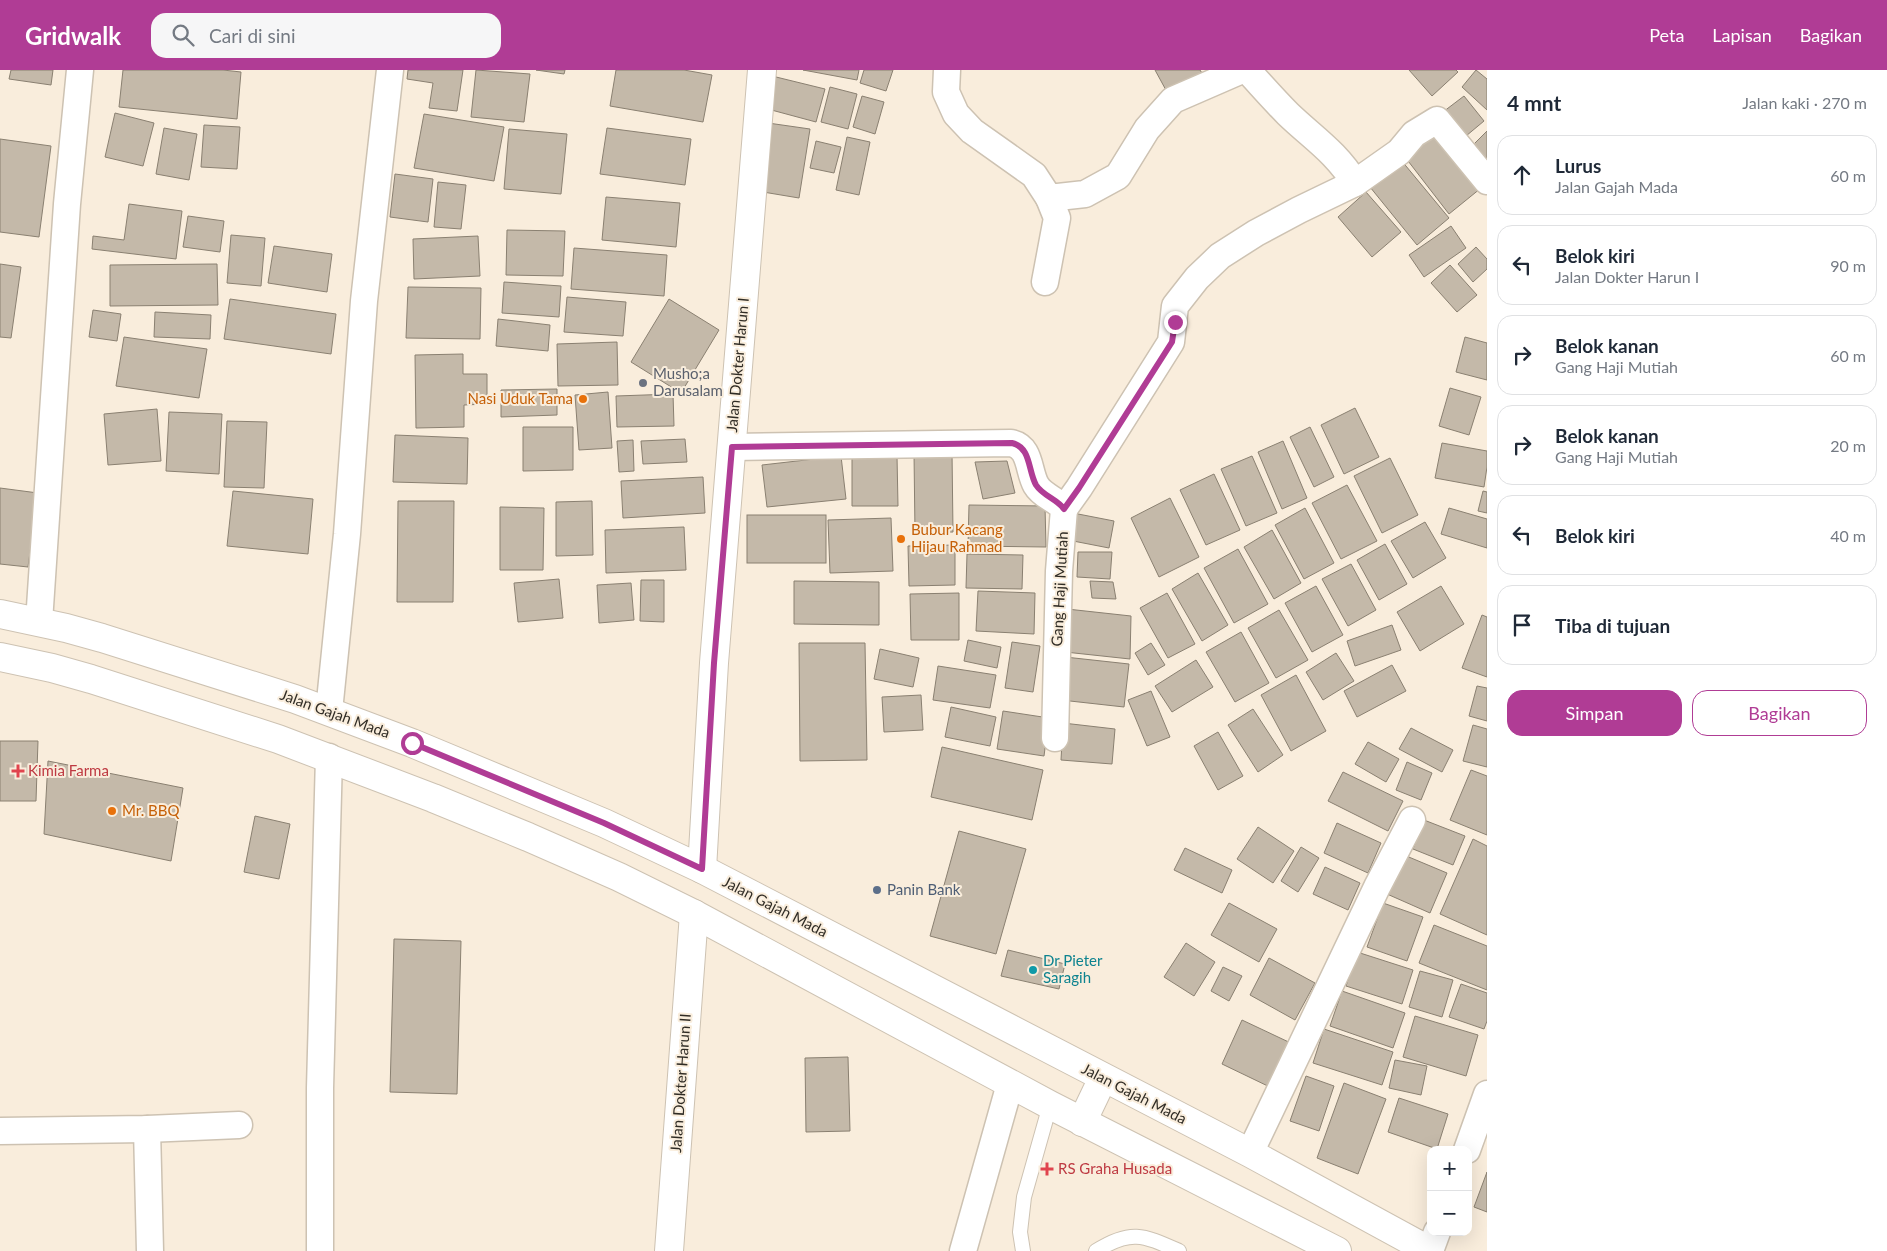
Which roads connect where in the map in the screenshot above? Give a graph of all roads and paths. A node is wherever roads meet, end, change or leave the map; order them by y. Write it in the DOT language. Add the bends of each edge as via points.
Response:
graph roads {
  1 [pos="80,70"];
  2 [pos="390,70"];
  3 [pos="762,70"];
  4 [pos="1243,70"];
  5 [pos="944,71"];
  6 [pos="1487,181"];
  7 [pos="1355,183"];
  8 [pos="1049,198"];
  9 [pos="1045,282"];
  10 [pos="732,447"];
  11 [pos="1064,509"];
  12 [pos="0,614"];
  13 [pos="38,622"];
  14 [pos="0,658"];
  15 [pos="213,672"];
  16 [pos="329,711"];
  17 [pos="202,714"];
  18 [pos="1056,738"];
  19 [pos="329,757"];
  20 [pos="1412,820"];
  21 [pos="702,869"];
  22 [pos="694,914"];
  23 [pos="1103,1078"];
  24 [pos="1010,1084"];
  25 [pos="1487,1094"];
  26 [pos="1050,1105"];
  27 [pos="1082,1122"];
  28 [pos="239,1125"];
  29 [pos="147,1129"];
  30 [pos="0,1131"];
  31 [pos="1468,1146"];
  32 [pos="1250,1153"];
  33 [pos="1436,1236"];
  34 [pos="150,1251"];
  35 [pos="320,1251"];
  36 [pos="669,1251"];
  37 [pos="962,1251"];
  38 [pos="1023,1251"];
  39 [pos="1096,1251"];
  40 [pos="1179,1251"];
  41 [pos="1336,1251"];
  42 [pos="1430,1251"];
  1 -- 13 [label="street" via="67,204"];
  2 -- 16 [label="street" via="364,301 347,534"];
  3 -- 10 [label="main road, Jalan Dokter Harun I"];
  4 -- 7 [label="street" via="1248,71 1288,114 1323,143"];
  4 -- 8 [label="street" via="1173,100 1146,129 1118,176 1085,194"];
  5 -- 8 [label="street" via="946,92 956,114 972,131 1034,175"];
  6 -- 7 [label="street" via="1437,120 1414,134 1399,152"];
  7 -- 11 [label="street" via="1256,233 1220,256 1197,278 1176,306 1172,342"];
  8 -- 9 [label="street" via="1057,218"];
  10 -- 11 [label="street" via="1019,444 1025,451 1036,486"];
  10 -- 21 [label="main road, Jalan Dokter Harun I" via="714,663"];
  11 -- 18 [label="street, Gang Haji Mutiah"];
  12 -- 13 [label="main road, Jalan Gajah Mada"];
  13 -- 15 [label="main road, Jalan Gajah Mada" via="93,635"];
  14 -- 17 [label="main road" via="52,668"];
  15 -- 16 [label="main road, Jalan Gajah Mada"];
  15 -- 17 [label="main road"];
  16 -- 21 [label="main road, Jalan Gajah Mada" via="604,823"];
  17 -- 19 [label="main road"];
  19 -- 22 [label="main road" via="528,837"];
  19 -- 35 [label="street" via="320,1088"];
  20 -- 32 [label="street"];
  21 -- 23 [label="main road, Jalan Gajah Mada"];
  22 -- 24 [label="main road"];
  22 -- 36 [label="main road, Jalan Dokter Harun II"];
  23 -- 27 [label="main road"];
  23 -- 32 [label="main road, Jalan Gajah Mada"];
  24 -- 26 [label="main road"];
  24 -- 37 [label="street"];
  25 -- 31 [label="street"];
  26 -- 27 [label="main road"];
  26 -- 38 [label="lane" via="1024,1196 1020,1232"];
  27 -- 41 [label="main road"];
  28 -- 29 [label="street"];
  29 -- 30 [label="street"];
  29 -- 34 [label="street"];
  32 -- 42 [label="main road, Jalan Gajah Mada"];
  33 -- 42 [label="street"];
  39 -- 40 [label="lane" via="1115,1239 1137,1236"];
}
